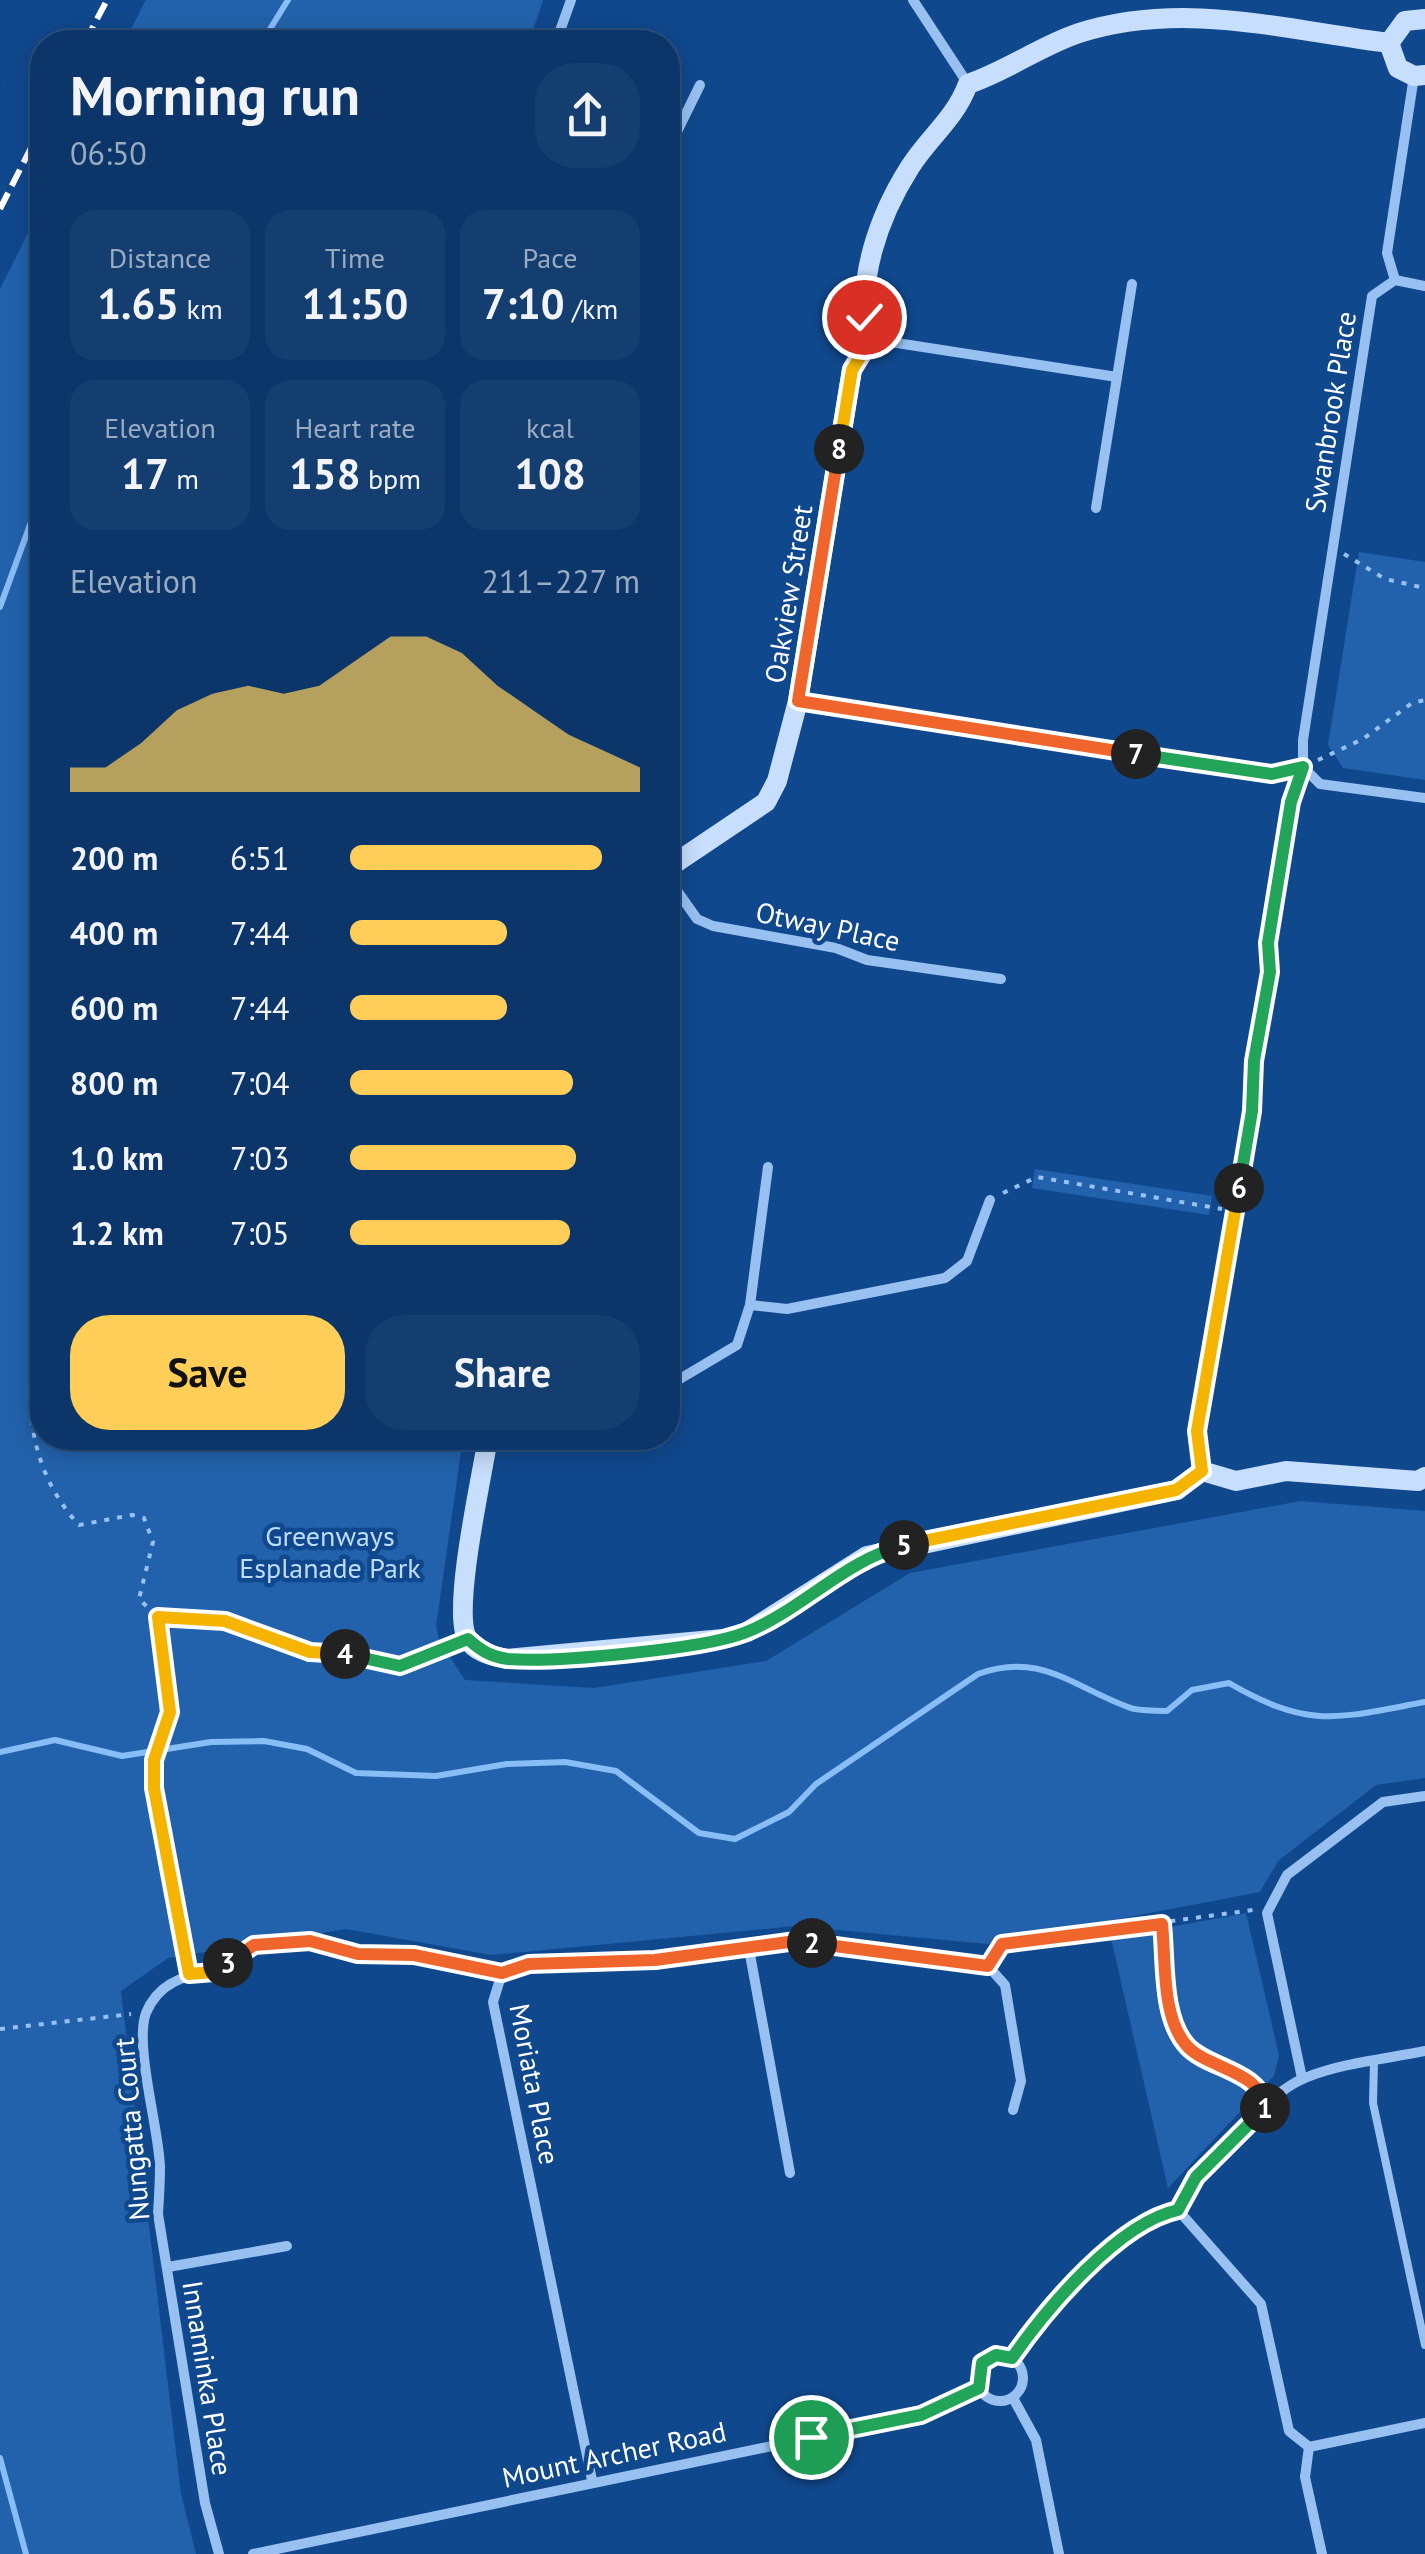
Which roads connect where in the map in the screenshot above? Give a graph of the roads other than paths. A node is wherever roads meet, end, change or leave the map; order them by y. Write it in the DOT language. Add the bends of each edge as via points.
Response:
graph roads {
  1 [pos="570,0"];
  2 [pos="913,0"];
  3 [pos="1424,14"];
  4 [pos="560,30"];
  5 [pos="1389,43"];
  6 [pos="1420,76"];
  7 [pos="968,84"];
  8 [pos="700,85"];
  9 [pos="681,124"];
  10 [pos="1394,280"];
  11 [pos="1132,284"];
  12 [pos="1425,286"];
  13 [pos="871,339"];
  14 [pos="1118,377"];
  15 [pos="1096,508"];
  16 [pos="798,701"];
  17 [pos="1303,767"];
  18 [pos="1425,798"];
  19 [pos="680,860"];
  20 [pos="680,895"];
  21 [pos="1270,972"];
  22 [pos="1001,979"];
  23 [pos="768,1167"];
  24 [pos="990,1200"];
  25 [pos="750,1305"];
  26 [pos="680,1379"];
  27 [pos="486,1450"];
  28 [pos="1202,1471"];
  29 [pos="1425,1478"];
  30 [pos="1425,1796"];
  31 [pos="749,1948"];
  32 [pos="214,1972"];
  33 [pos="1425,2051"];
  34 [pos="1374,2062"];
  35 [pos="1302,2078"];
  36 [pos="1014,2110"];
  37 [pos="790,2173"];
  38 [pos="1178,2210"];
  39 [pos="286,2246"];
  40 [pos="168,2267"];
  41 [pos="1425,2345"];
  42 [pos="1012,2358"];
  43 [pos="979,2388"];
  44 [pos="1013,2398"];
  45 [pos="1425,2423"];
  46 [pos="1309,2446"];
  47 [pos="592,2480"];
  48 [pos="219,2554"];
  49 [pos="254,2554"];
  50 [pos="1059,2554"];
  51 [pos="1322,2554"];
  1 -- 4 [label="street"];
  2 -- 7 [label="street"];
  3 -- 5 [label="street" via="1404,21"];
  5 -- 6 [label="street" via="1392,61"];
  5 -- 7 [label="street" via="1238,18 1159,14 1079,33"];
  6 -- 10 [label="street" via="1387,253"];
  7 -- 13 [label="street" via="958,112 911,166 888,208 864,300"];
  8 -- 9 [label="street"];
  10 -- 12 [label="street"];
  10 -- 17 [label="street, Swanbrook Place" via="1372,296"];
  11 -- 14 [label="street"];
  13 -- 14 [label="street"];
  13 -- 16 [label="street, Oakview Street" via="852,370"];
  14 -- 15 [label="street"];
  16 -- 17 [label="street" via="1272,774"];
  16 -- 19 [label="street, Oakview Street" via="766,802"];
  17 -- 18 [label="street" via="1320,784"];
  20 -- 22 [label="street, Otway Place" via="698,920 713,926 836,948 867,960"];
  21 -- 28 [label="street" via="1197,1431"];
  23 -- 25 [label="street"];
  24 -- 25 [label="street" via="967,1261 944,1278 787,1309"];
  25 -- 26 [label="street" via="737,1345"];
  27 -- 28 [label="street" via="464,1591 468,1639 484,1654 508,1659 723,1639 746,1632 867,1556 1176,1490"];
  28 -- 29 [label="street" via="1236,1481 1286,1471"];
  30 -- 35 [label="street" via="1383,1802 1287,1876 1267,1913"];
  31 -- 36 [label="street, Moriata Place" via="796,1941 988,1966 1004,1985 1022,2080"];
  31 -- 37 [label="street"];
  31 -- 47 [label="street, Moriata Place" via="655,1960 529,1964 502,1973 493,2002"];
  32 -- 40 [label="street, Nungatta Court" via="167,1984 146,2013 158,2214"];
  33 -- 34 [label="street"];
  34 -- 35 [label="street"];
  34 -- 41 [label="lane" via="1373,2103"];
  35 -- 38 [label="street" via="1196,2177"];
  38 -- 42 [label="street" via="1134,2229 1040,2317"];
  38 -- 46 [label="street" via="1262,2304 1288,2431"];
  39 -- 40 [label="street, Innaminka Place"];
  40 -- 48 [label="street, Innaminka Place" via="205,2504"];
  42 -- 43 [label="street" via="996,2355 982,2363"];
  42 -- 44 [label="street" via="1024,2375"];
  43 -- 44 [label="street" via="994,2401"];
  43 -- 47 [label="street, Mount Archer Road" via="921,2415"];
  44 -- 50 [label="street" via="1036,2440"];
  45 -- 46 [label="street"];
  46 -- 51 [label="street" via="1305,2477"];
  47 -- 49 [label="street, Mount Archer Road"];
}
